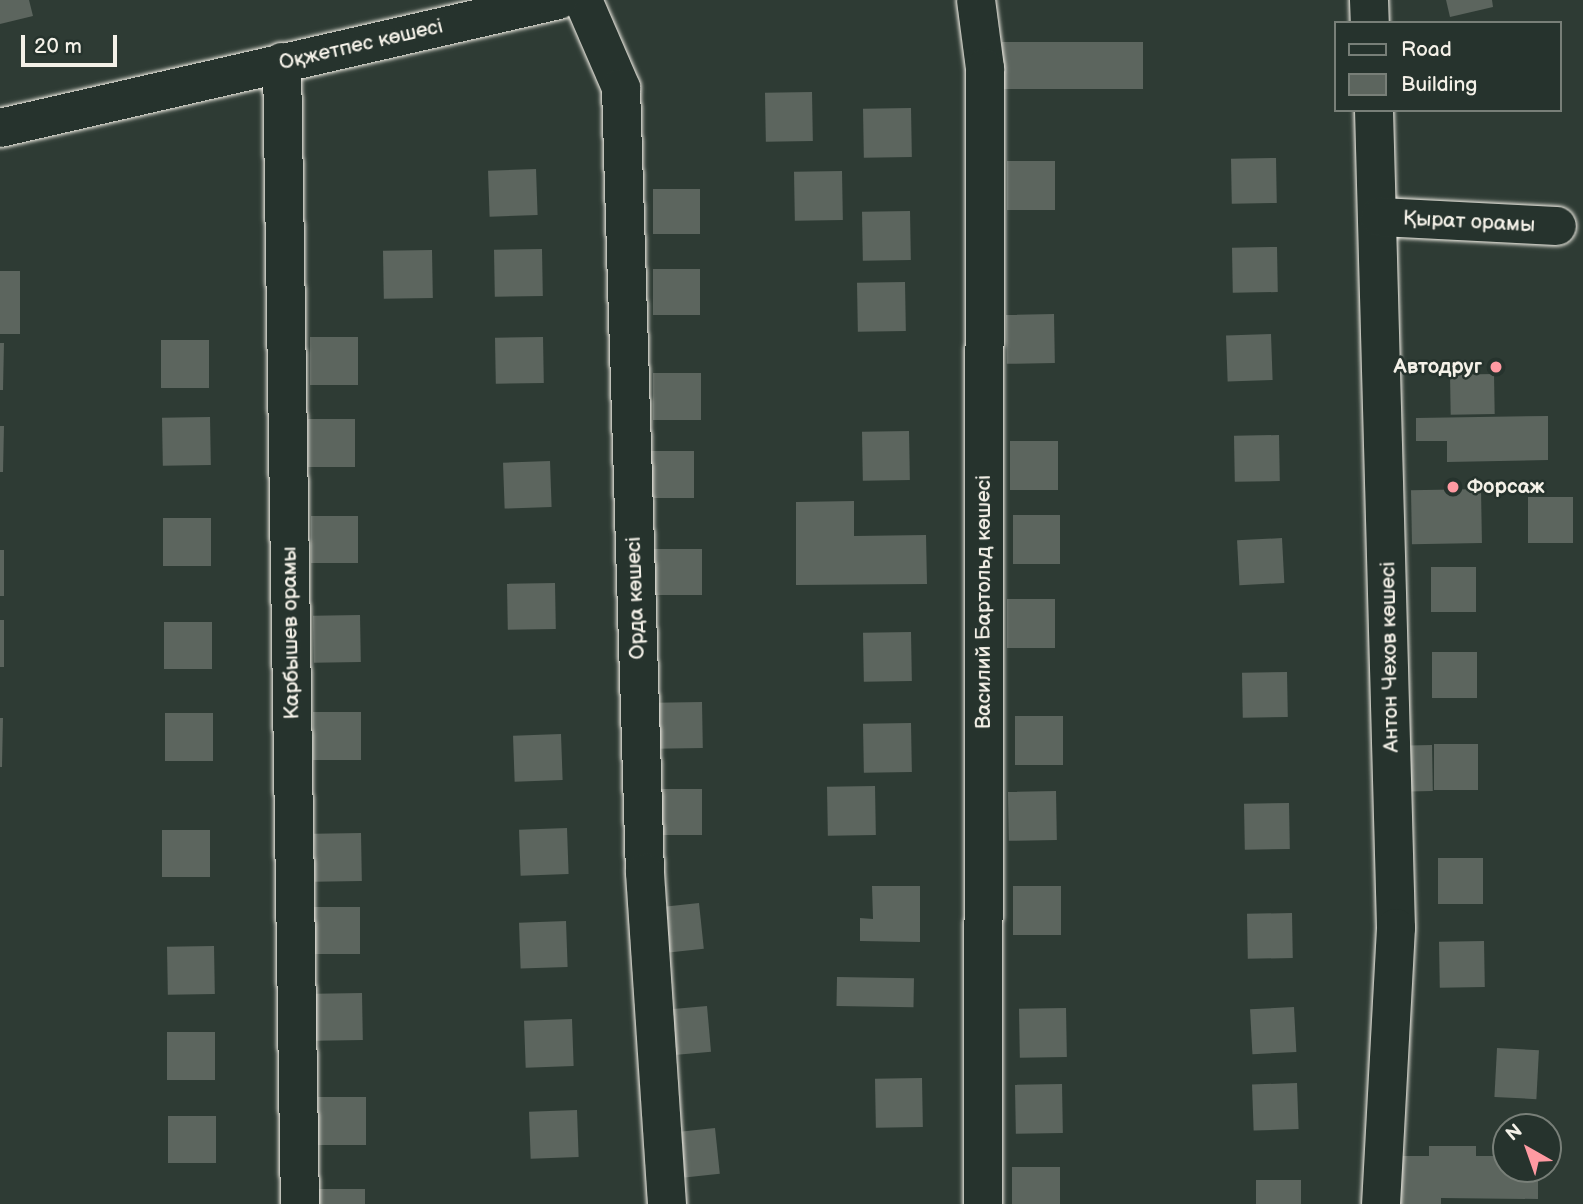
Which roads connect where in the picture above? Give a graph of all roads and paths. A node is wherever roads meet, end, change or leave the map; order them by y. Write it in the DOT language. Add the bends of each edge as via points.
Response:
graph roads {
  1 [pos="559,0"];
  2 [pos="583,0"];
  3 [pos="976,0"];
  4 [pos="1369,0"];
  5 [pos="497,7"];
  6 [pos="1370,21"];
  7 [pos="282,62"];
  8 [pos="1374,112"];
  9 [pos="0,128"];
  10 [pos="1380,217"];
  11 [pos="1557,226"];
  12 [pos="300,1204"];
  13 [pos="667,1204"];
  14 [pos="983,1204"];
  15 [pos="1381,1204"];
  1 -- 5 [label="street, Оқжетпес көшесі"];
  2 -- 13 [label="street, Орда көшесі" via="621,88 645,873"];
  3 -- 14 [label="street, Василий Бартольд көшесі" via="985,68"];
  4 -- 6 [label="street"];
  5 -- 7 [label="street, Оқжетпес көшесі"];
  7 -- 9 [label="street, Оқжетпес көшесі"];
  7 -- 12 [label="street, Карбышев орамы"];
  8 -- 10 [label="street, Антон Чехов көшесі"];
  10 -- 11 [label="street, Қырат орамы"];
  10 -- 15 [label="street, Антон Чехов көшесі" via="1396,928"];
}
